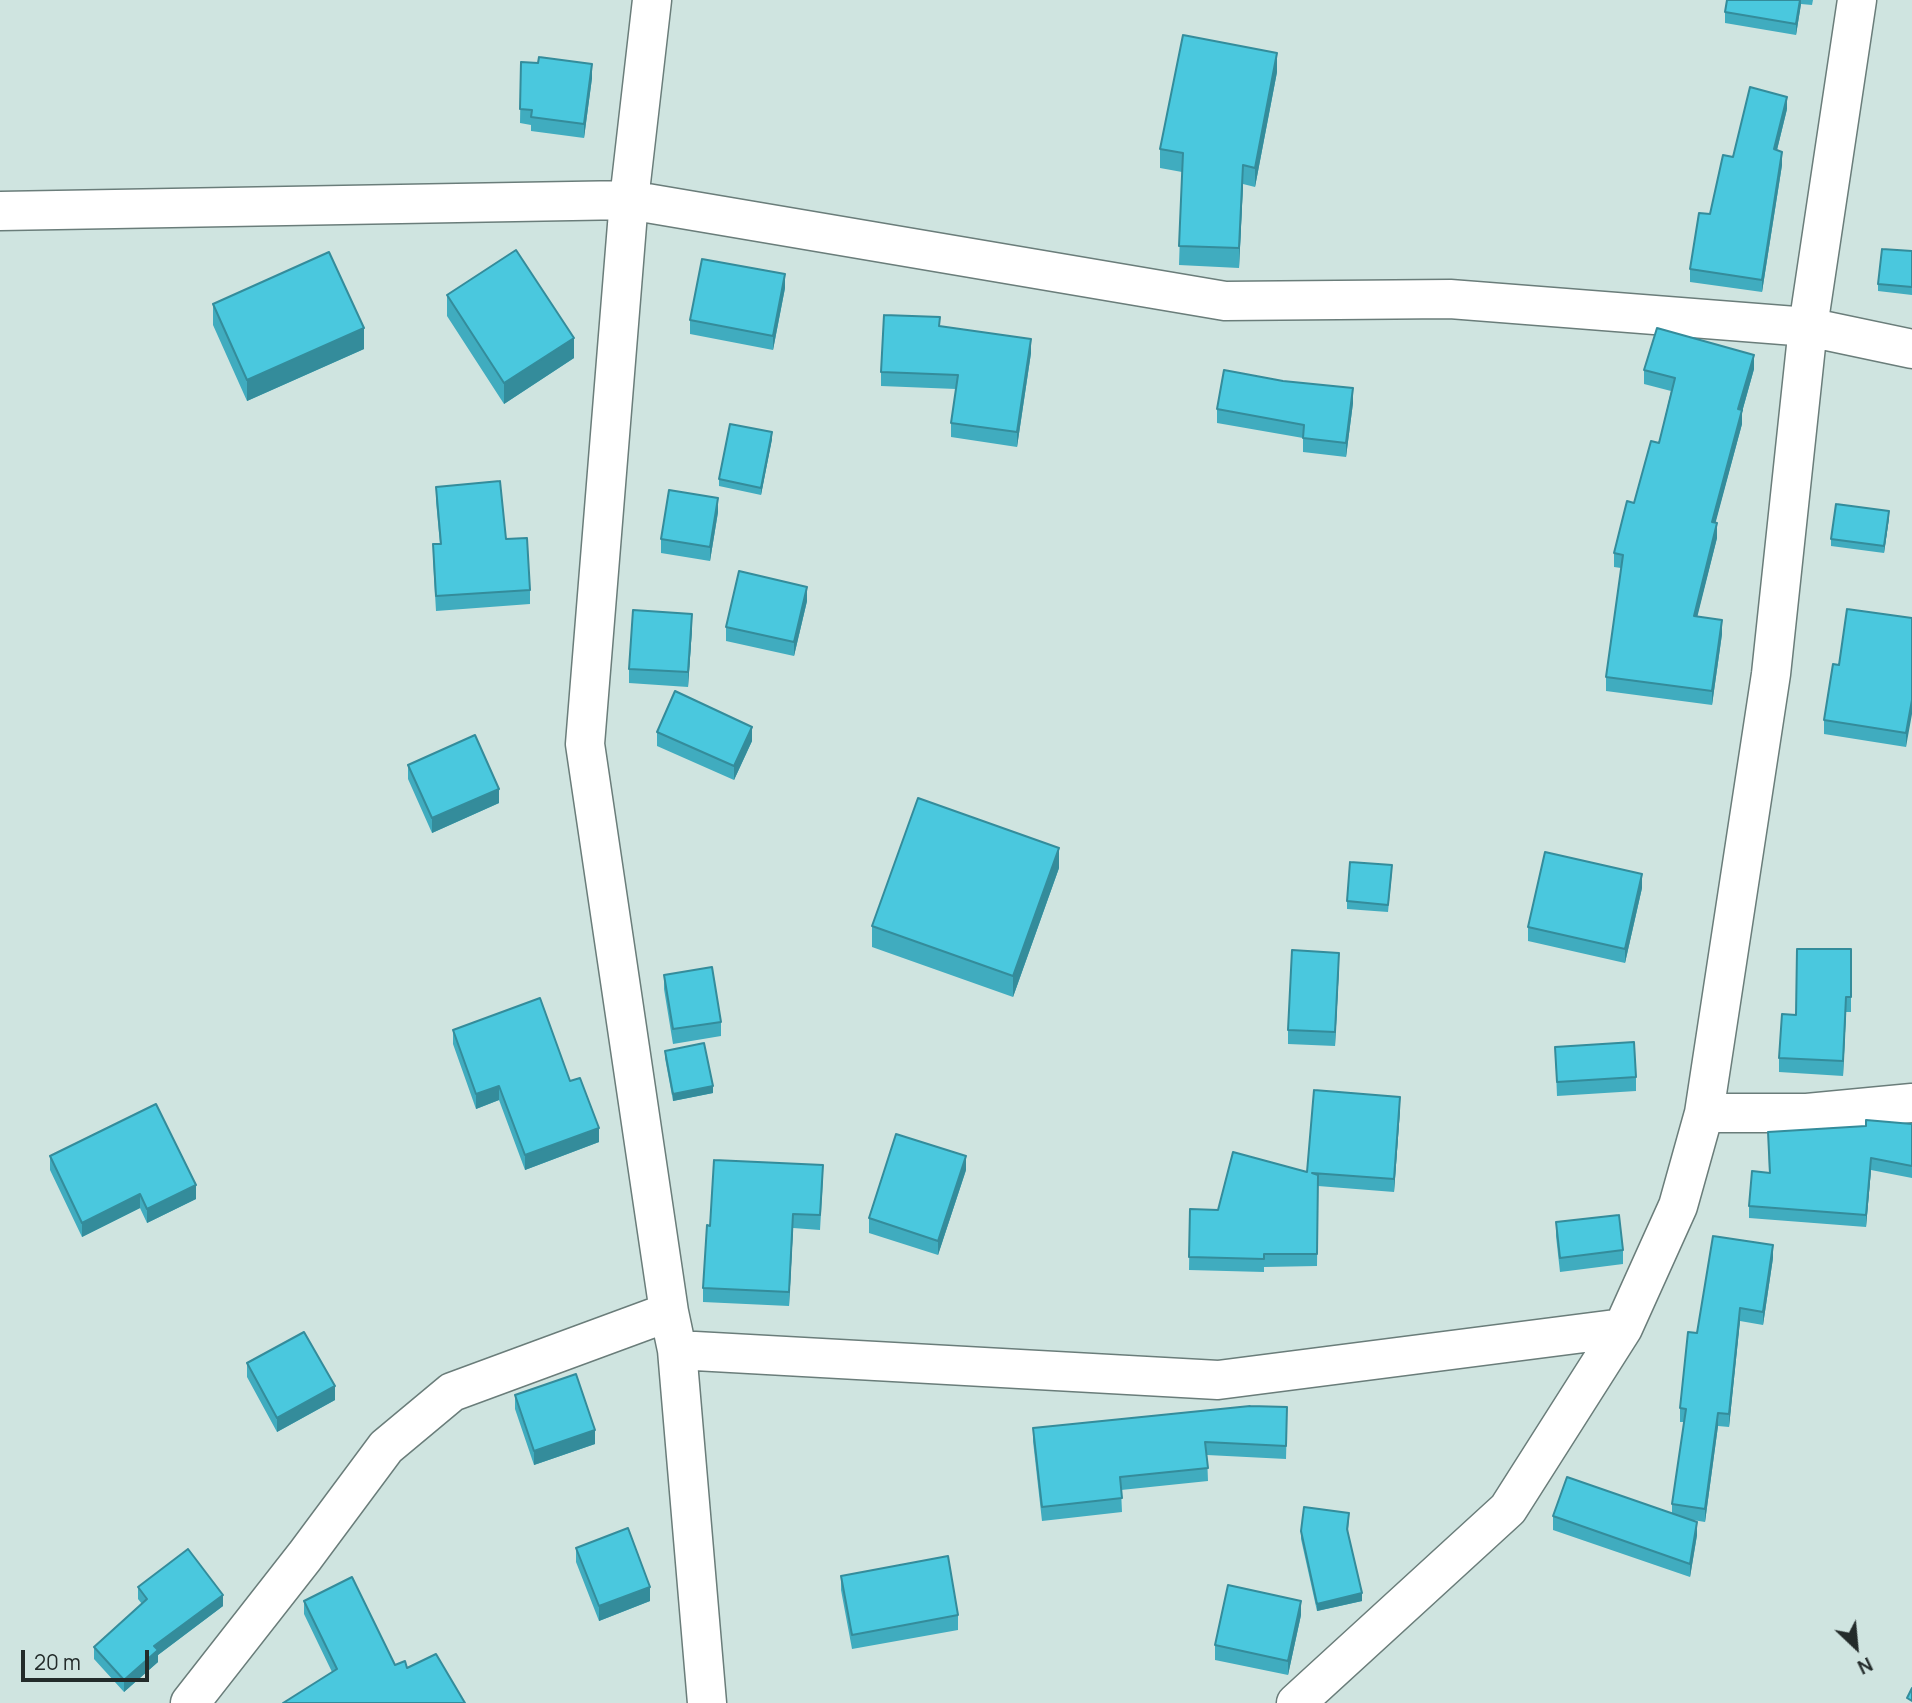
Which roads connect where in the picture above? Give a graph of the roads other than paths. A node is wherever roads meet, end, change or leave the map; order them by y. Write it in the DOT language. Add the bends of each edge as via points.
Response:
graph roads {
  1 [pos="652,0"];
  2 [pos="1857,0"];
  3 [pos="629,200"];
  4 [pos="0,211"];
  5 [pos="1808,327"];
  6 [pos="1912,349"];
  7 [pos="1912,1103"];
  8 [pos="1704,1112"];
  9 [pos="669,1312"];
  10 [pos="1623,1328"];
  11 [pos="677,1350"];
  12 [pos="190,1703"];
  13 [pos="707,1703"];
  14 [pos="1296,1703"];
  1 -- 3 [label="street"];
  2 -- 5 [label="street"];
  3 -- 4 [label="street"];
  3 -- 5 [label="street" via="1225,301 1450,299"];
  3 -- 9 [label="street" via="585,744"];
  5 -- 6 [label="street"];
  5 -- 8 [label="street" via="1771,674"];
  7 -- 8 [label="street" via="1807,1113"];
  8 -- 10 [label="street" via="1678,1206"];
  9 -- 11 [label="street"];
  9 -- 12 [label="street" via="452,1392 386,1447"];
  10 -- 11 [label="street" via="1218,1380"];
  10 -- 14 [label="street" via="1508,1509"];
  11 -- 13 [label="street"];
}
